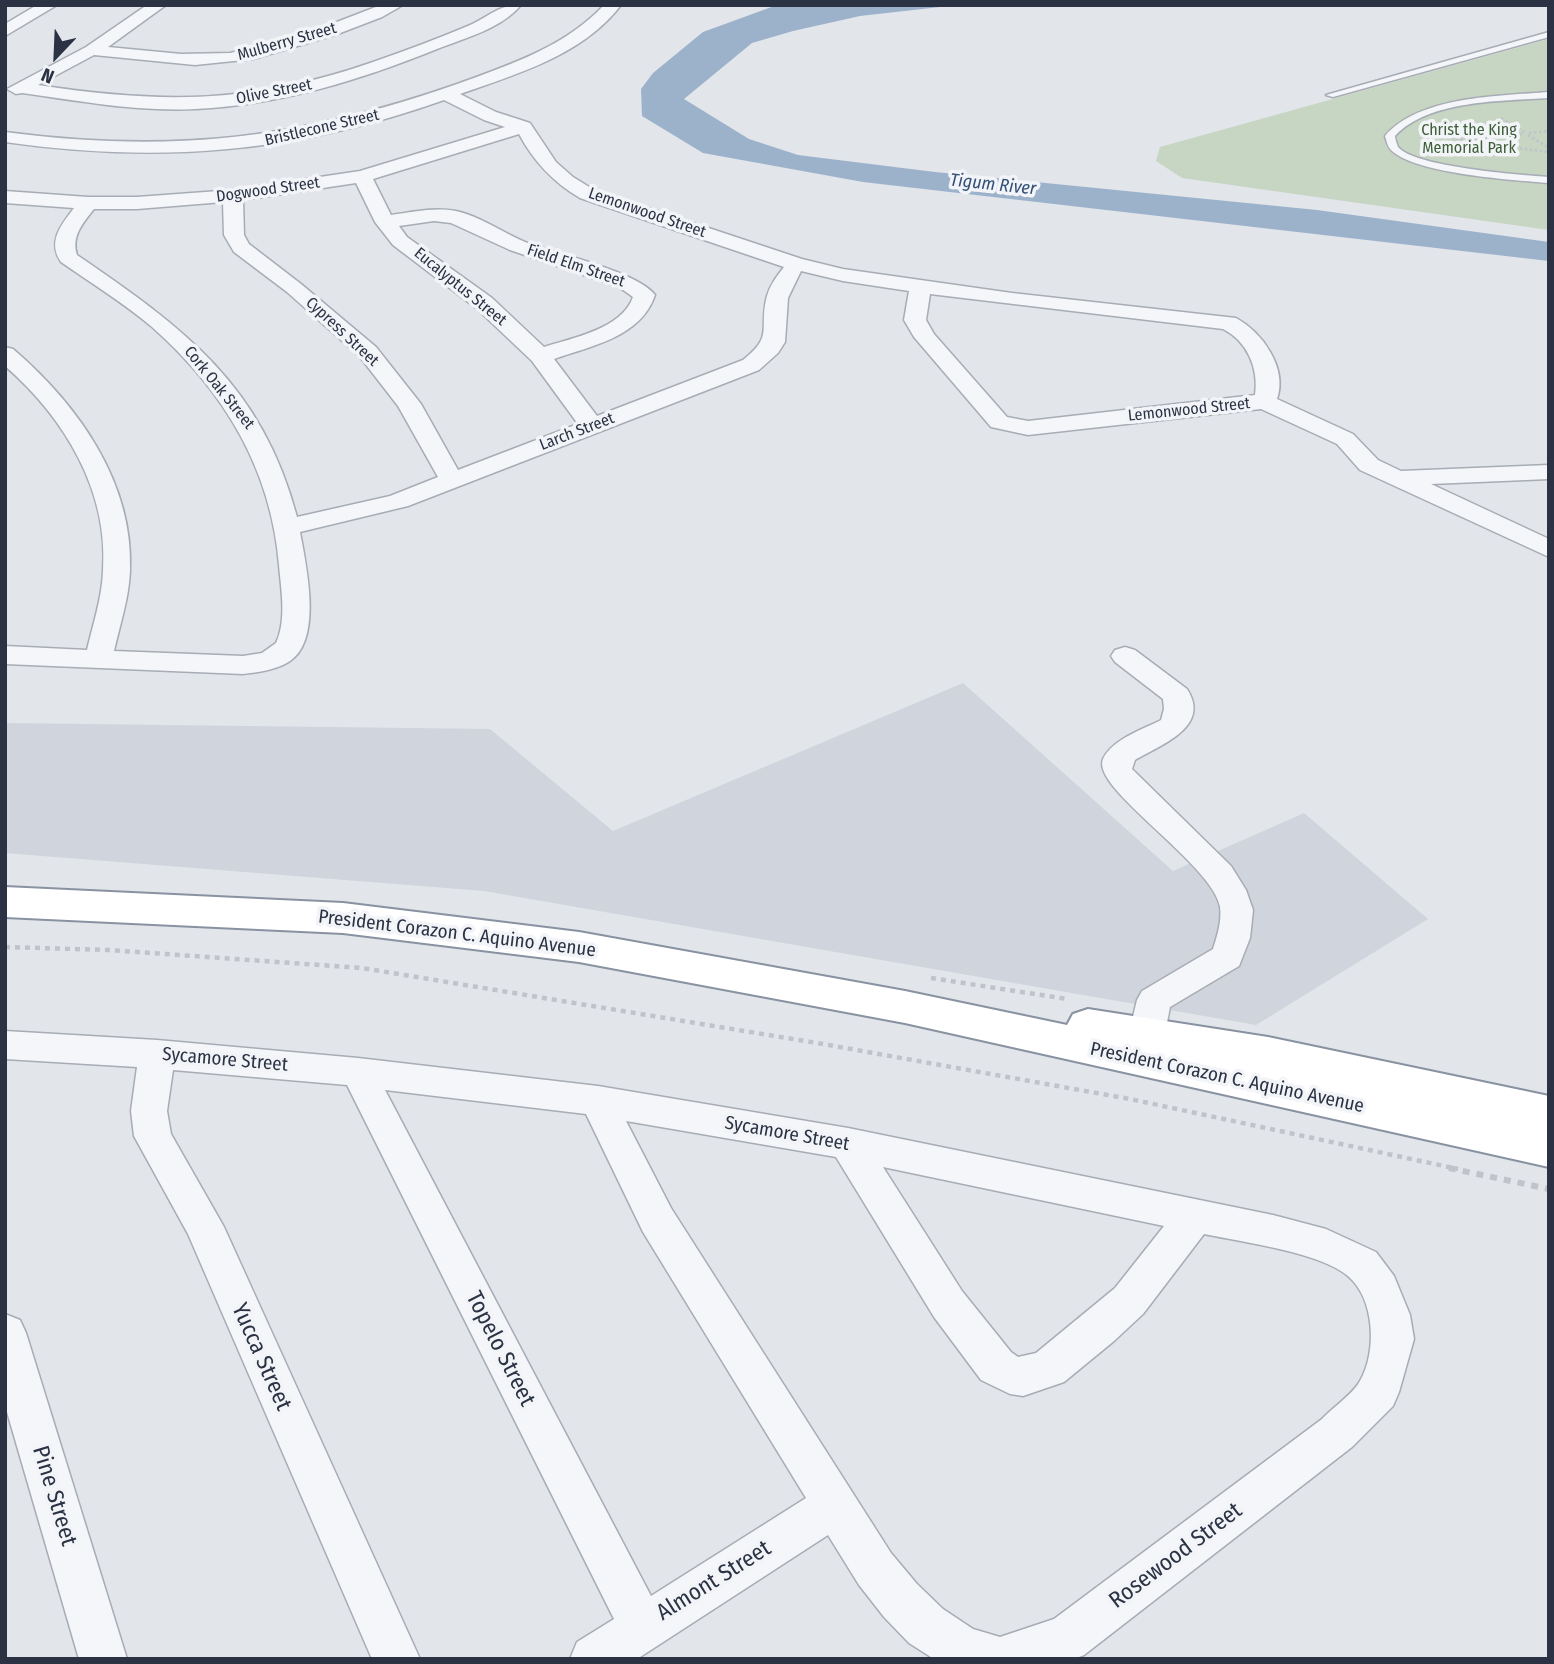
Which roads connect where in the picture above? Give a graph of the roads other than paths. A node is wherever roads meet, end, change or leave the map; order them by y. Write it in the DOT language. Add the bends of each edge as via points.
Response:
graph roads {
  1 [pos="49,5"];
  2 [pos="158,5"];
  3 [pos="395,5"];
  4 [pos="513,5"];
  5 [pos="613,5"];
  6 [pos="5,31"];
  7 [pos="1549,34"];
  8 [pos="92,50"];
  9 [pos="13,90"];
  10 [pos="446,94"];
  11 [pos="1330,95"];
  12 [pos="1548,96"];
  13 [pos="524,127"];
  14 [pos="5,137"];
  15 [pos="362,176"];
  16 [pos="1549,180"];
  17 [pos="233,196"];
  18 [pos="5,197"];
  19 [pos="88,203"];
  20 [pos="386,222"];
  21 [pos="796,264"];
  22 [pos="920,287"];
  23 [pos="1091,308"];
  24 [pos="1083,332"];
  25 [pos="5,354"];
  26 [pos="540,356"];
  27 [pos="1264,402"];
  28 [pos="592,426"];
  29 [pos="1549,472"];
  30 [pos="1389,475"];
  31 [pos="452,481"];
  32 [pos="288,527"];
  33 [pos="1549,549"];
  34 [pos="5,655"];
  35 [pos="1125,656"];
  36 [pos="99,657"];
  37 [pos="5,902"];
  38 [pos="905,1007"];
  39 [pos="1147,1033"];
  40 [pos="5,1045"];
  41 [pos="157,1054"];
  42 [pos="358,1072"];
  43 [pos="598,1101"];
  44 [pos="1549,1114"];
  45 [pos="848,1144"];
  46 [pos="1549,1148"];
  47 [pos="1194,1218"];
  48 [pos="5,1333"];
  49 [pos="1337,1433"];
  50 [pos="835,1505"];
  51 [pos="642,1626"];
  52 [pos="103,1659"];
  53 [pos="396,1659"];
  54 [pos="594,1659"];
  55 [pos="995,1659"];
  56 [pos="1004,1659"];
  1 -- 6 [label="street"];
  2 -- 8 [label="street"];
  3 -- 8 [label="street, Mulberry Street" via="348,25 236,57 189,60"];
  4 -- 9 [label="street, Olive Street" via="493,20 404,57 271,94 195,104"];
  5 -- 10 [label="street, Bristlecone Street" via="583,34 556,51"];
  7 -- 11 [label="lane"];
  8 -- 9 [label="street"];
  10 -- 13 [label="street"];
  10 -- 14 [label="street, Bristlecone Street" via="326,130 250,144 108,150"];
  12 -- 16 [label="lane" via="1491,100 1435,111 1403,123 1390,136 1399,153 1440,166"];
  13 -- 15 [label="street, Dogwood Street"];
  13 -- 21 [label="street, Lemonwood Street" via="552,171 569,185"];
  15 -- 17 [label="street, Dogwood Street"];
  15 -- 20 [label="street, Eucalyptus Street"];
  17 -- 19 [label="street, Dogwood Street"];
  17 -- 31 [label="street, Cypress Street" via="234,235 241,248 368,352 409,404"];
  18 -- 19 [label="street, Dogwood Street"];
  19 -- 32 [label="street, Cork Oak Street" via="62,241 62,249 197,356 253,429"];
  20 -- 26 [label="street, Eucalyptus Street" via="400,241 484,303"];
  20 -- 26 [label="street, Field Elm Street" via="434,215 455,217 517,246 626,283 644,295 629,321"];
  21 -- 22 [label="street, Lemonwood Street"];
  21 -- 28 [label="street, Larch Street" via="777,296 777,336 763,357 723,377"];
  22 -- 23 [label="street, Lemonwood Street"];
  22 -- 27 [label="street, Lemonwood Street" via="915,320 999,422 1014,427 1059,425"];
  23 -- 24 [label="street"];
  23 -- 27 [label="street, Lemonwood Street" via="1209,319 1240,328 1251,338 1268,380 1269,395"];
  25 -- 36 [label="street" via="60,408 101,480 115,530 117,569"];
  26 -- 28 [label="street, Eucalyptus Street"];
  27 -- 30 [label="street" via="1345,439 1369,465"];
  28 -- 31 [label="street, Larch Street"];
  29 -- 30 [label="street" via="1462,478"];
  30 -- 33 [label="street"];
  31 -- 32 [label="street, Larch Street" via="364,512"];
  32 -- 36 [label="street, Cork Oak Street" via="296,623 293,640 275,660 243,665"];
  34 -- 36 [label="street, Cork Oak Street"];
  35 -- 39 [label="street" via="1177,695 1179,709 1174,725 1124,753 1117,761 1117,771 1226,880 1236,906 1227,957 1154,1000"];
  37 -- 38 [label="highway, President Corazon C. Aquino Avenue" via="343,918 579,947"];
  38 -- 39 [label="highway, President Corazon C. Aquino Avenue"];
  38 -- 46 [label="highway, President Corazon C. Aquino Avenue"];
  39 -- 44 [label="highway, President Corazon C. Aquino Avenue"];
  40 -- 41 [label="street, Sycamore Street"];
  41 -- 42 [label="street, Sycamore Street"];
  41 -- 53 [label="street, Yucca Street" via="149,1111 153,1136 204,1227"];
  42 -- 43 [label="street, Sycamore Street"];
  42 -- 51 [label="street, Topelo Street"];
  43 -- 45 [label="street, Sycamore Street"];
  43 -- 50 [label="street" via="657,1220"];
  45 -- 47 [label="street, Sycamore Street"];
  45 -- 47 [label="street" via="948,1304 996,1366 1010,1375 1023,1377 1049,1368 1099,1328 1129,1301"];
  47 -- 49 [label="street, Sycamore Street" via="1326,1246 1362,1264 1380,1289 1393,1339 1387,1364 1378,1392"];
  48 -- 52 [label="street, Pine Street"];
  49 -- 56 [label="street, Rosewood Street" via="1068,1638"];
  50 -- 51 [label="street, Almont Street"];
  50 -- 55 [label="street" via="906,1610 939,1637"];
  51 -- 54 [label="street, Almont Street"];
}
